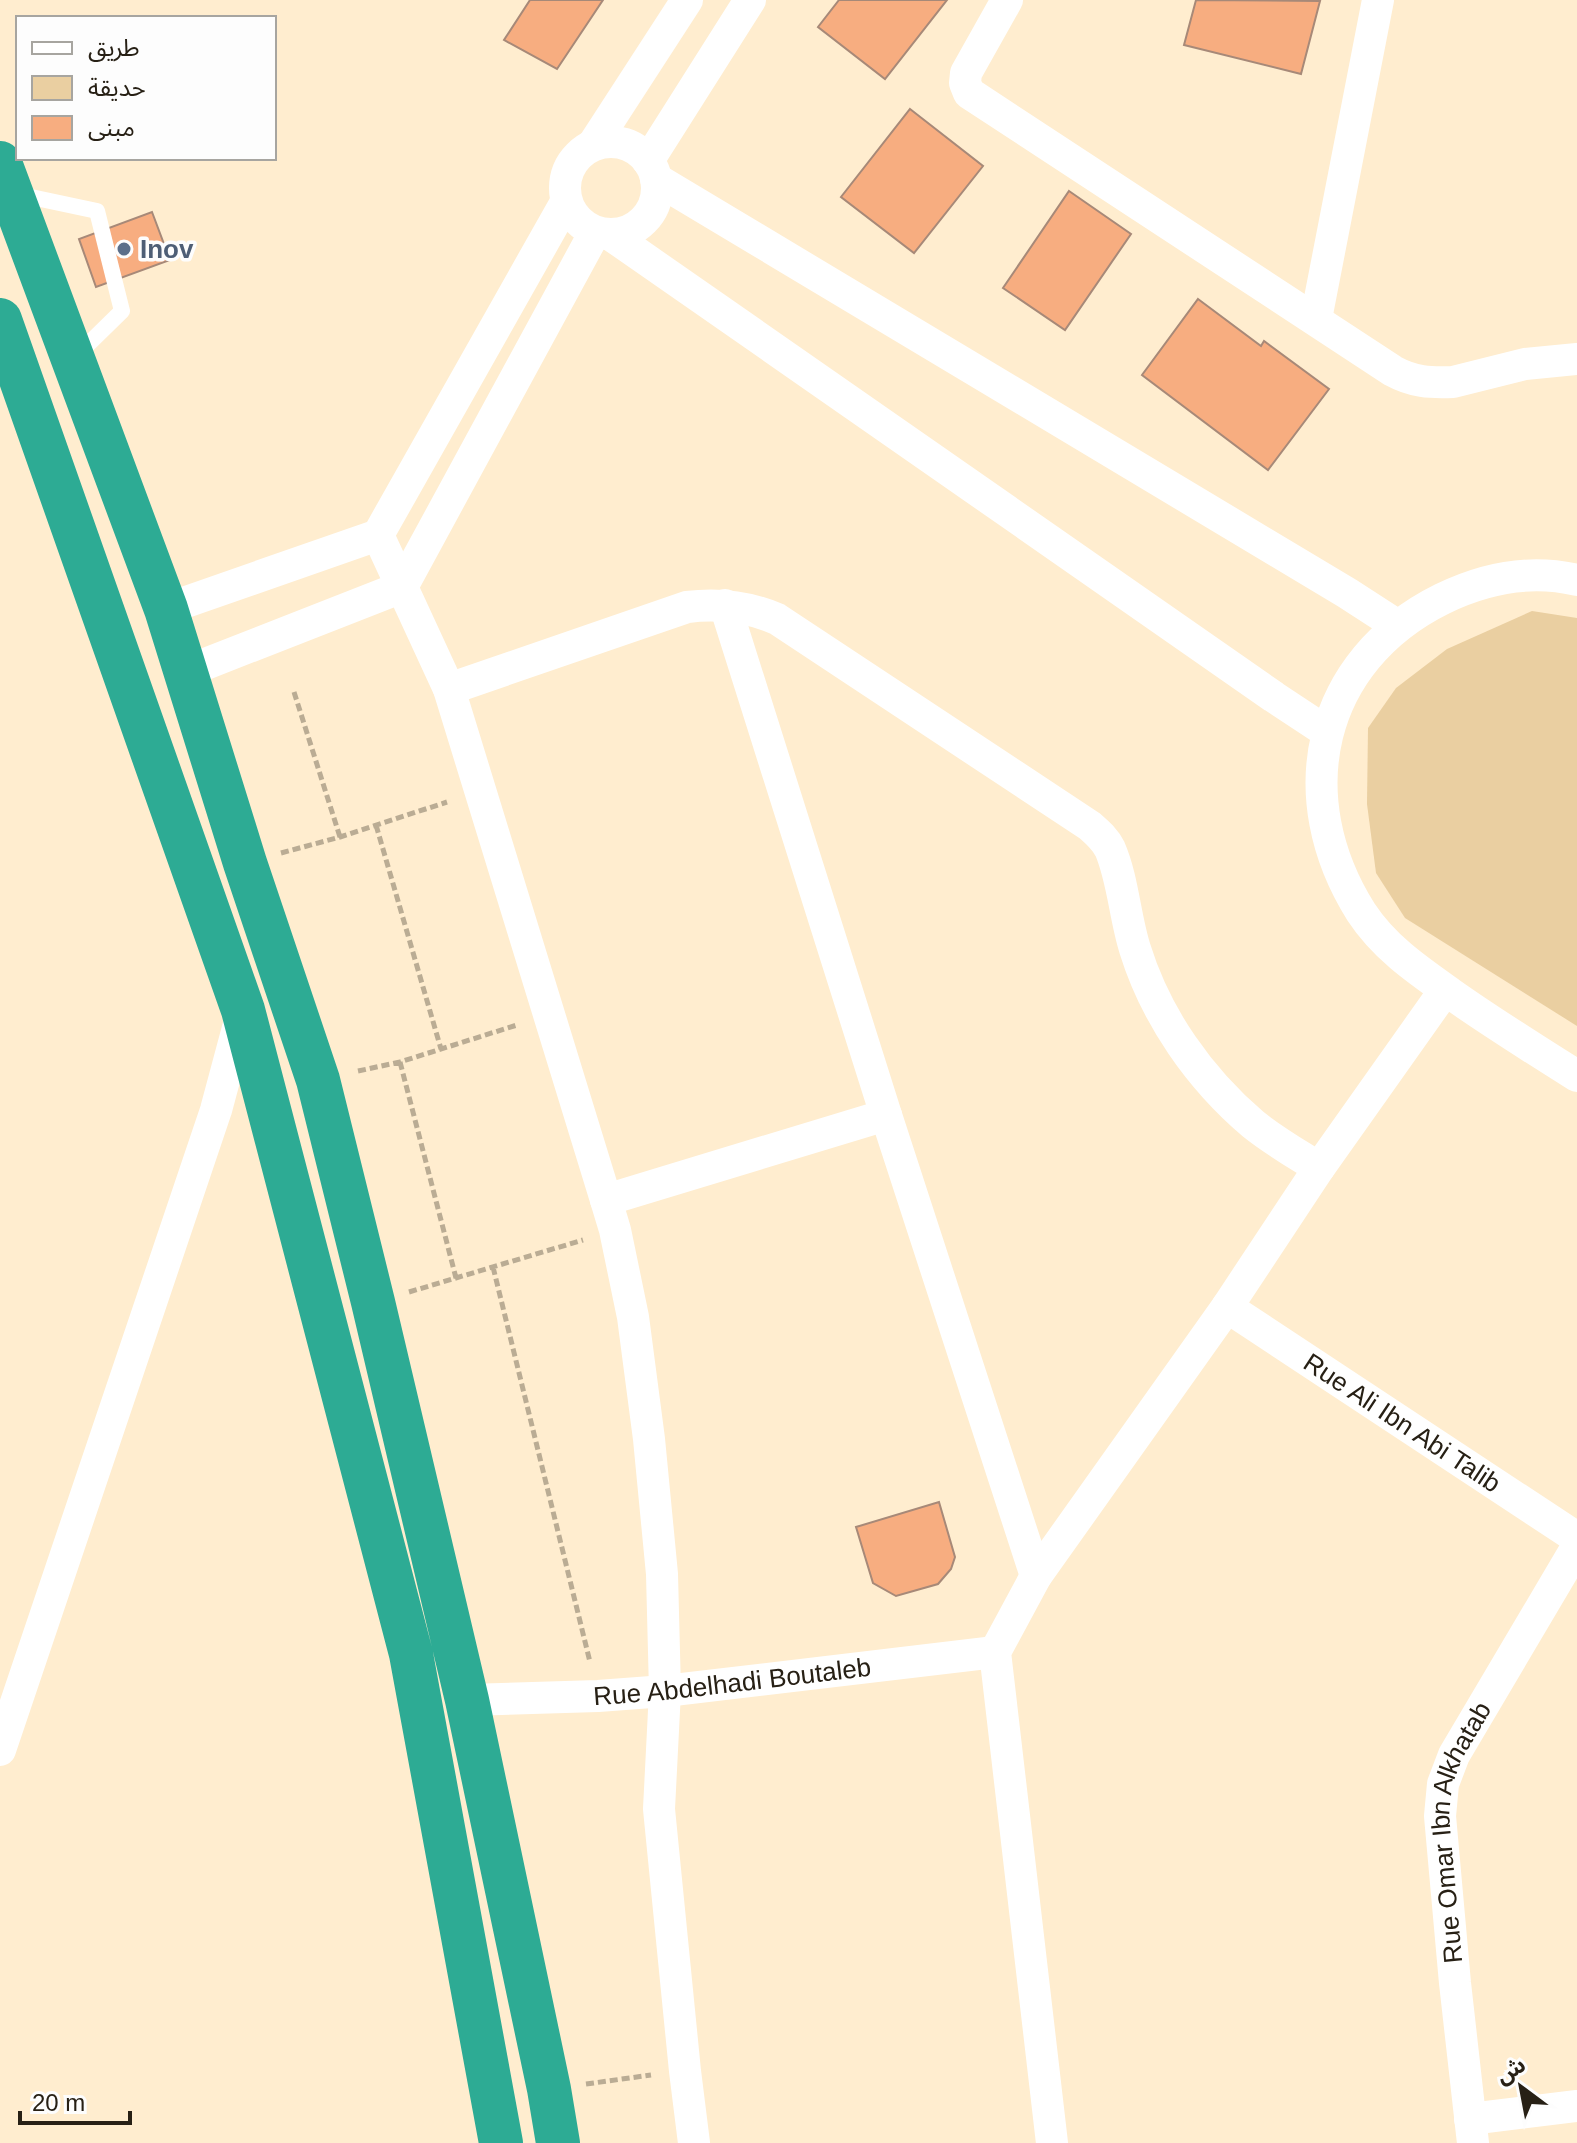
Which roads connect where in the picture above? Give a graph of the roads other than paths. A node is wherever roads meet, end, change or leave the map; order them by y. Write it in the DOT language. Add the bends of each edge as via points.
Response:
graph roads {
  1 [pos="687,0"];
  2 [pos="750,0"];
  3 [pos="1007,0"];
  4 [pos="1378,0"];
  5 [pos="593,145"];
  6 [pos="652,170"];
  7 [pos="6,178"];
  8 [pos="566,202"];
  9 [pos="603,233"];
  10 [pos="1316,319"];
  11 [pos="0,320"];
  12 [pos="73,358"];
  13 [pos="1577,359"];
  14 [pos="378,535"];
  15 [pos="1577,580"];
  16 [pos="402,587"];
  17 [pos="725,605"];
  18 [pos="166,609"];
  19 [pos="1398,626"];
  20 [pos="185,672"];
  21 [pos="449,689"];
  22 [pos="1327,732"];
  23 [pos="1445,990"];
  24 [pos="243,1010"];
  25 [pos="1577,1076"];
  26 [pos="886,1115"];
  27 [pos="1319,1168"];
  28 [pos="610,1215"];
  29 [pos="1227,1307"];
  30 [pos="1577,1538"];
  31 [pos="1577,1547"];
  32 [pos="1036,1576"];
  33 [pos="995,1652"];
  34 [pos="665,1691"];
  35 [pos="467,1700"];
  36 [pos="0,1750"];
  37 [pos="1577,2106"];
  38 [pos="1472,2131"];
  39 [pos="501,2143"];
  40 [pos="558,2143"];
  41 [pos="694,2143"];
  42 [pos="1052,2143"];
  1 -- 5 [label="street"];
  2 -- 6 [label="street"];
  3 -- 10 [label="street" via="966,73 969,93"];
  4 -- 10 [label="street"];
  5 -- 6 [label="street" via="622,143 636,149"];
  5 -- 8 [label="street" via="569,169"];
  6 -- 9 [label="street" via="657,190 650,213 633,228"];
  6 -- 19 [label="street"];
  7 -- 12 [label="highway"];
  7 -- 12 [label="lane" via="97,211 122,311"];
  8 -- 9 [label="street" via="584,227"];
  8 -- 14 [label="street"];
  9 -- 16 [label="street"];
  9 -- 22 [label="street"];
  10 -- 13 [label="street" via="1393,371 1417,381 1453,382 1525,364"];
  11 -- 24 [label="highway"];
  12 -- 18 [label="highway"];
  14 -- 16 [label="street"];
  14 -- 18 [label="street"];
  15 -- 19 [label="street" via="1538,575 1492,580 1457,592"];
  16 -- 20 [label="street"];
  16 -- 21 [label="street"];
  17 -- 21 [label="street" via="687,607"];
  17 -- 26 [label="street"];
  17 -- 27 [label="street" via="777,619 1102,836 1115,864 1142,971 1187,1051 1254,1124"];
  18 -- 20 [label="highway"];
  19 -- 22 [label="street" via="1349,680"];
  20 -- 35 [label="highway" via="318,1080"];
  21 -- 28 [label="street"];
  22 -- 23 [label="street" via="1323,804 1339,871 1376,933"];
  23 -- 25 [label="street"];
  23 -- 27 [label="street"];
  24 -- 36 [label="street" via="216,1110"];
  24 -- 39 [label="highway" via="411,1654"];
  26 -- 28 [label="street"];
  26 -- 32 [label="street"];
  27 -- 29 [label="street"];
  28 -- 34 [label="street" via="633,1317 649,1439 662,1574"];
  29 -- 30 [label="street, Rue Ali Ibn Abi Talib"];
  29 -- 32 [label="street"];
  31 -- 38 [label="street, Rue Omar Ibn Alkhatab" via="1454,1755 1443,1784 1441,1832"];
  32 -- 33 [label="street"];
  33 -- 34 [label="street, Rue Abdelhadi Boutaleb"];
  33 -- 42 [label="street"];
  34 -- 35 [label="street, Rue Abdelhadi Boutaleb"];
  34 -- 41 [label="street" via="659,1809"];
  35 -- 40 [label="highway"];
  37 -- 38 [label="street"];
}
